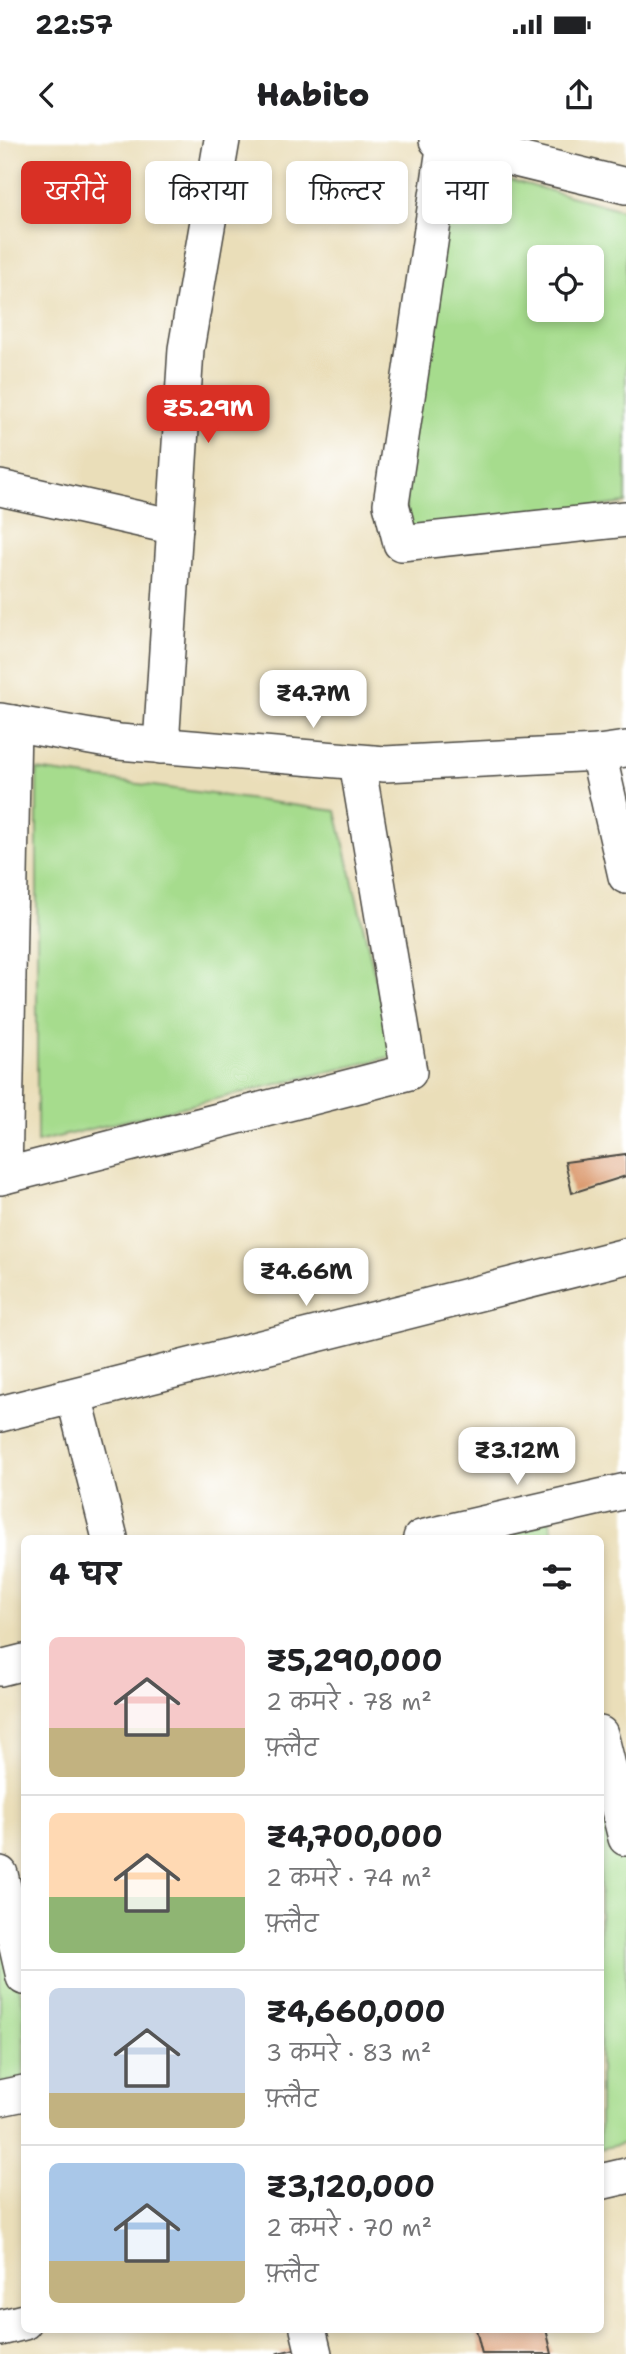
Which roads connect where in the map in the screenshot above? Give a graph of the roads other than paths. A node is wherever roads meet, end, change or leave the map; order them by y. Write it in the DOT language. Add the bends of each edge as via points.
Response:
graph roads {
  1 [pos="222,140"];
  2 [pos="441,141"];
  3 [pos="626,186"];
  4 [pos="0,488"];
  5 [pos="626,519"];
  6 [pos="175,527"];
  7 [pos="7,722"];
  8 [pos="161,746"];
  9 [pos="612,751"];
  10 [pos="357,762"];
  11 [pos="626,876"];
  12 [pos="2,1177"];
  13 [pos="626,1256"];
  14 [pos="74,1396"];
  15 [pos="0,1414"];
  16 [pos="626,1491"];
  17 [pos="546,1524"];
  18 [pos="109,1535"];
  19 [pos="448,1535"];
  20 [pos="21,1663"];
  21 [pos="0,1668"];
  22 [pos="604,1750"];
  23 [pos="626,1838"];
  24 [pos="0,1874"];
  25 [pos="21,1964"];
  26 [pos="21,2094"];
  27 [pos="0,2098"];
  28 [pos="626,2176"];
  29 [pos="604,2181"];
  30 [pos="21,2323"];
  31 [pos="0,2328"];
  32 [pos="309,2333"];
  33 [pos="314,2354"];
  1 -- 6 [label="street" via="186,349"];
  2 -- 3 [label="street"];
  2 -- 5 [label="street" via="391,504 401,543"];
  4 -- 6 [label="street"];
  6 -- 8 [label="street"];
  7 -- 8 [label="street"];
  7 -- 12 [label="street"];
  8 -- 10 [label="street"];
  9 -- 10 [label="street"];
  9 -- 11 [label="street"];
  10 -- 12 [label="street" via="408,1072"];
  13 -- 14 [label="street"];
  14 -- 15 [label="street"];
  14 -- 18 [label="street"];
  16 -- 17 [label="street"];
  17 -- 19 [label="street"];
  20 -- 21 [label="street"];
  22 -- 23 [label="street"];
  24 -- 25 [label="street"];
  26 -- 27 [label="street"];
  28 -- 29 [label="street"];
  30 -- 31 [label="street"];
  32 -- 33 [label="street"];
}
